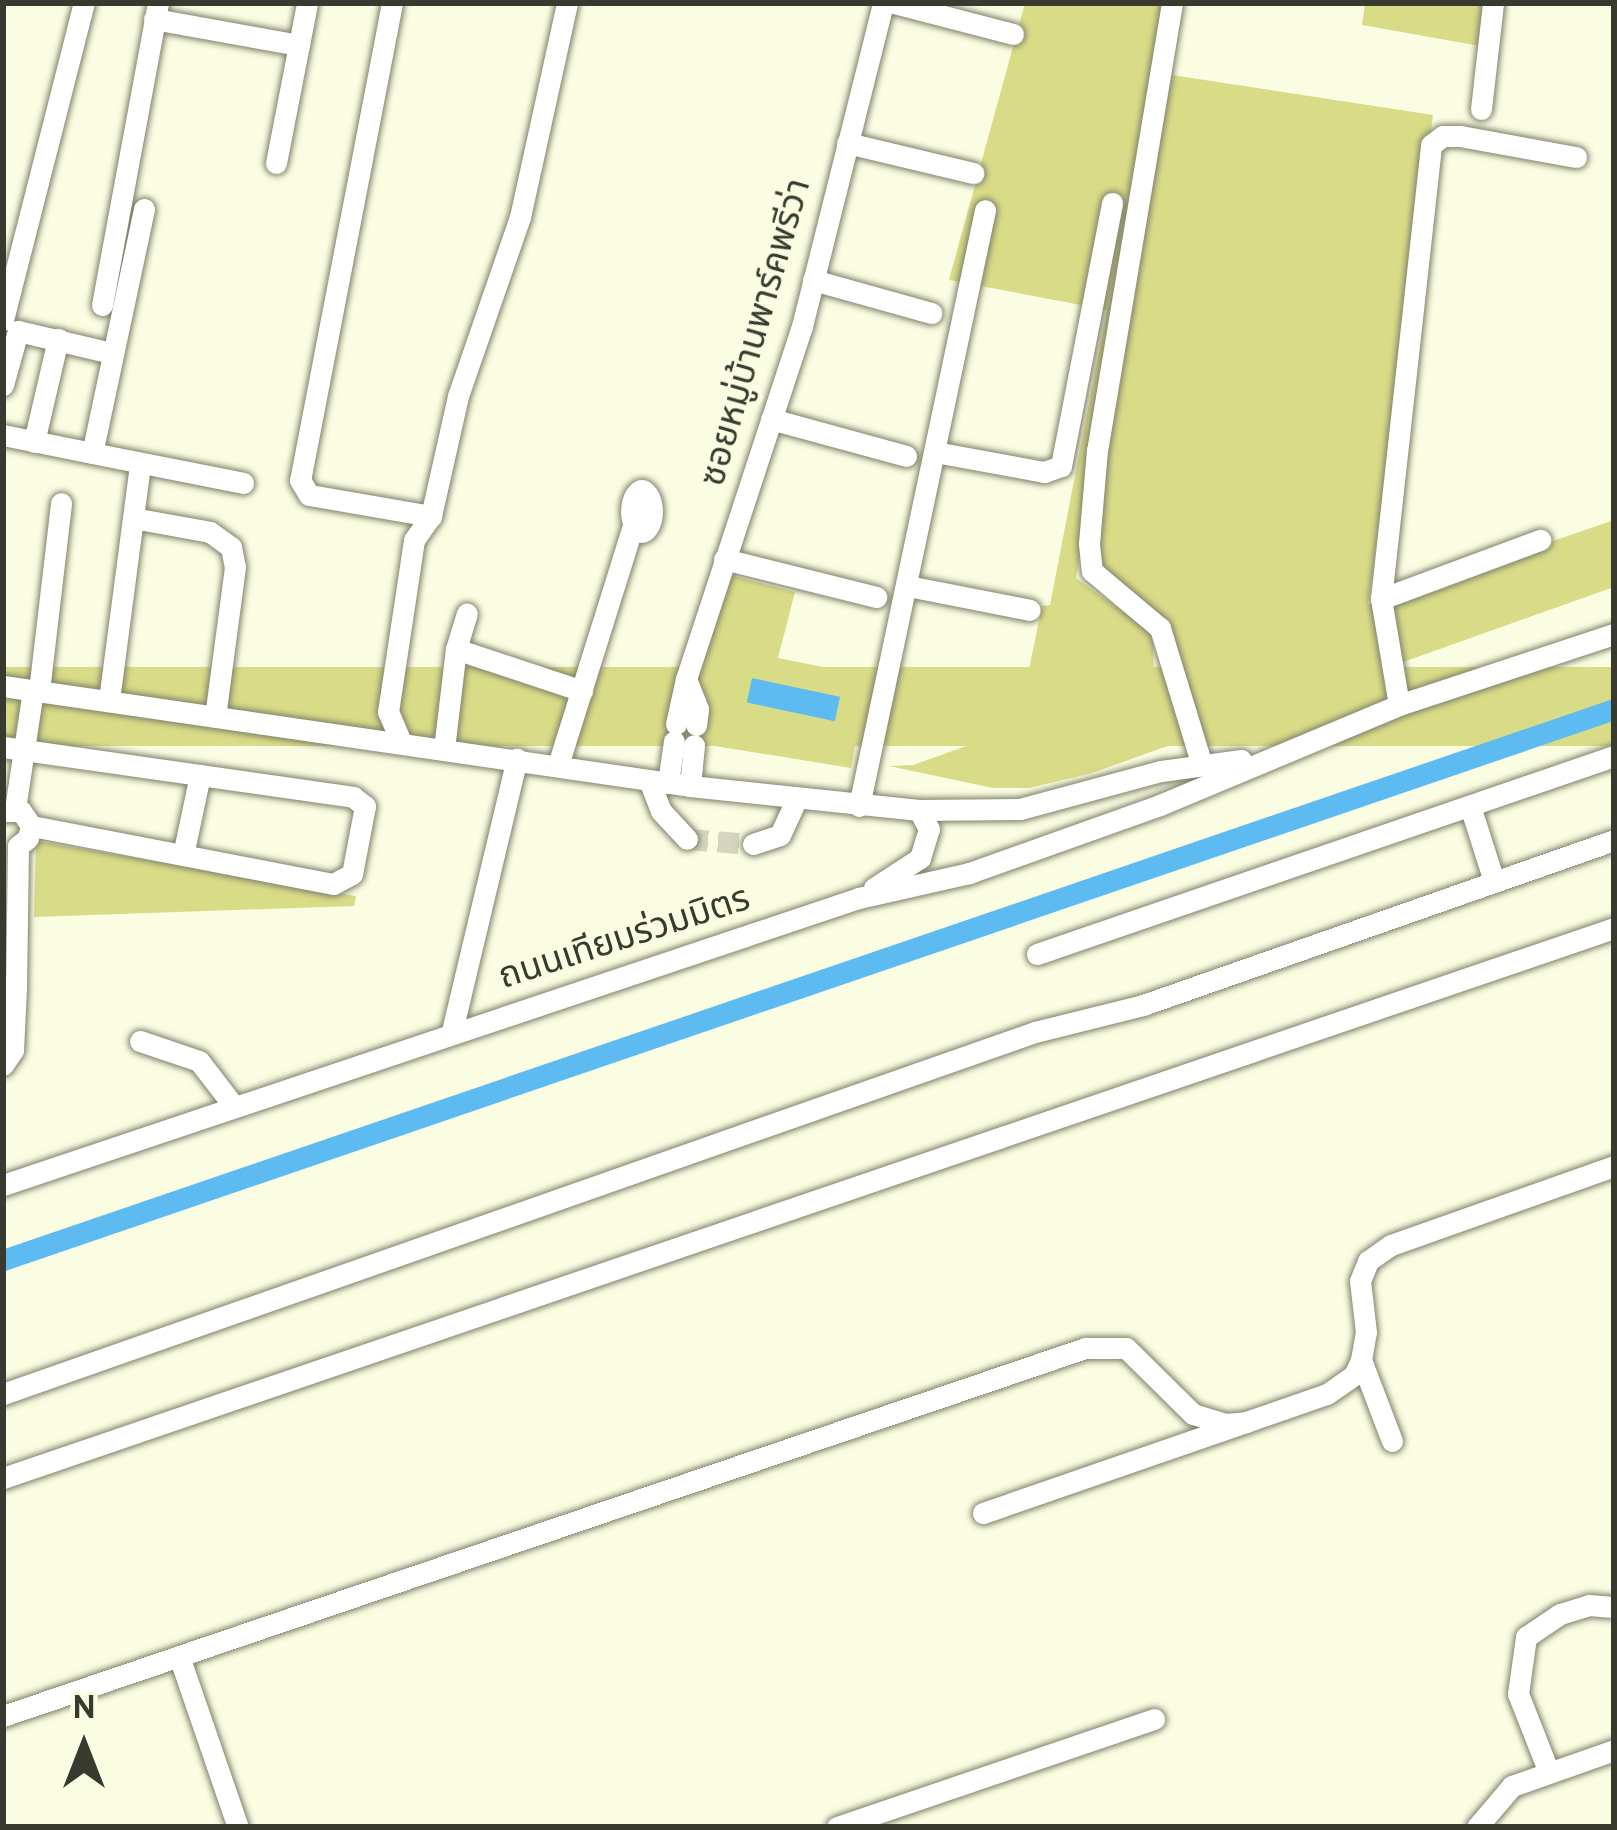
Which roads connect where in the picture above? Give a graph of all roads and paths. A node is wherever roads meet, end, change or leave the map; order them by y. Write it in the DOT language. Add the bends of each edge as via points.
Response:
graph roads {
  1 [pos="85,3"];
  2 [pos="307,3"];
  3 [pos="392,3"];
  4 [pos="567,3"];
  5 [pos="883,3"];
  6 [pos="895,3"];
  7 [pos="1172,3"];
  8 [pos="1492,3"];
  9 [pos="156,11"];
  10 [pos="1013,34"];
  11 [pos="299,44"];
  12 [pos="1481,109"];
  13 [pos="847,143"];
  14 [pos="1576,157"];
  15 [pos="276,163"];
  16 [pos="973,173"];
  17 [pos="1112,203"];
  18 [pos="144,208"];
  19 [pos="985,210"];
  20 [pos="813,280"];
  21 [pos="102,304"];
  22 [pos="931,313"];
  23 [pos="3,320"];
  24 [pos="58,339"];
  25 [pos="111,353"];
  26 [pos="3,385"];
  27 [pos="771,418"];
  28 [pos="3,435"];
  29 [pos="34,442"];
  30 [pos="92,452"];
  31 [pos="935,452"];
  32 [pos="906,456"];
  33 [pos="140,464"];
  34 [pos="243,483"];
  35 [pos="61,503"];
  36 [pos="638,509"];
  37 [pos="431,516"];
  38 [pos="133,518"];
  39 [pos="1540,540"];
  40 [pos="724,559"];
  41 [pos="908,586"];
  42 [pos="876,597"];
  43 [pos="1381,599"];
  44 [pos="1030,610"];
  45 [pos="467,614"];
  46 [pos="1614,634"];
  47 [pos="456,649"];
  48 [pos="3,686"];
  49 [pos="37,691"];
  50 [pos="581,691"];
  51 [pos="109,700"];
  52 [pos="1399,705"];
  53 [pos="215,716"];
  54 [pos="401,742"];
  55 [pos="14,748"];
  56 [pos="444,748"];
  57 [pos="1614,756"];
  58 [pos="1265,757"];
  59 [pos="517,759"];
  60 [pos="1202,765"];
  61 [pos="558,766"];
  62 [pos="200,775"];
  63 [pos="669,783"];
  64 [pos="797,798"];
  65 [pos="859,806"];
  66 [pos="1470,806"];
  67 [pos="919,810"];
  68 [pos="16,815"];
  69 [pos="688,839"];
  70 [pos="1614,840"];
  71 [pos="753,844"];
  72 [pos="11,846"];
  73 [pos="183,855"];
  74 [pos="1495,881"];
  75 [pos="859,898"];
  76 [pos="1614,928"];
  77 [pos="1037,954"];
  78 [pos="9,988"];
  79 [pos="452,1031"];
  80 [pos="140,1041"];
  81 [pos="3,1065"];
  82 [pos="233,1105"];
  83 [pos="1614,1166"];
  84 [pos="3,1185"];
  85 [pos="1361,1360"];
  86 [pos="3,1394"];
  87 [pos="1246,1422"];
  88 [pos="1392,1441"];
  89 [pos="3,1478"];
  90 [pos="983,1513"];
  91 [pos="1610,1607"];
  92 [pos="179,1656"];
  93 [pos="3,1716"];
  94 [pos="1154,1719"];
  95 [pos="1614,1750"];
  96 [pos="1548,1770"];
  97 [pos="911,1802"];
  98 [pos="238,1827"];
  99 [pos="837,1827"];
  100 [pos="920,1827"];
  101 [pos="1477,1827"];
  1 -- 23 [label="street"];
  2 -- 11 [label="street"];
  3 -- 37 [label="street" via="300,480 309,495"];
  4 -- 37 [label="street" via="520,217 458,396"];
  5 -- 13 [label="street, ซอยหมู่บ้านพาร์คพรีว่า"];
  6 -- 10 [label="street"];
  7 -- 60 [label="street" via="1097,451 1089,544 1092,571 1160,628"];
  8 -- 12 [label="street"];
  9 -- 11 [label="street"];
  9 -- 21 [label="street"];
  11 -- 15 [label="street"];
  13 -- 16 [label="street"];
  13 -- 20 [label="street, ซอยหมู่บ้านพาร์คพรีว่า"];
  14 -- 43 [label="street" via="1460,136 1431,145"];
  17 -- 31 [label="street" via="1061,466 1044,472"];
  18 -- 25 [label="street"];
  19 -- 31 [label="street"];
  20 -- 22 [label="street"];
  20 -- 27 [label="street, ซอยหมู่บ้านพาร์คพรีว่า"];
  24 -- 25 [label="street"];
  24 -- 26 [label="street" via="18,332"];
  24 -- 29 [label="street"];
  25 -- 30 [label="street"];
  27 -- 32 [label="street"];
  27 -- 40 [label="street, ซอยหมู่บ้านพาร์คพรีว่า"];
  28 -- 29 [label="street"];
  29 -- 30 [label="street"];
  30 -- 33 [label="street"];
  31 -- 41 [label="street"];
  33 -- 34 [label="street"];
  33 -- 38 [label="street"];
  35 -- 49 [label="street"];
  36 -- 50 [label="street"];
  37 -- 54 [label="street" via="414,540 388,712"];
  38 -- 51 [label="street"];
  38 -- 53 [label="street" via="210,532 231,547 236,568"];
  39 -- 43 [label="street"];
  40 -- 42 [label="street"];
  40 -- 63 [label="street, ซอยหมู่บ้านพาร์คพรีว่า" via="686,679 685,734"];
  41 -- 44 [label="street"];
  41 -- 65 [label="street"];
  43 -- 52 [label="street"];
  45 -- 47 [label="street"];
  46 -- 52 [label="street, ถนนเทียมร่วมมิตร"];
  47 -- 50 [label="street"];
  47 -- 56 [label="street"];
  48 -- 49 [label="street, ถนนเทียมร่วมมิตร"];
  49 -- 51 [label="street, ถนนเทียมร่วมมิตร"];
  49 -- 55 [label="street"];
  50 -- 61 [label="street"];
  51 -- 53 [label="street, ถนนเทียมร่วมมิตร"];
  52 -- 58 [label="street, ถนนเทียมร่วมมิตร"];
  53 -- 54 [label="street, ถนนเทียมร่วมมิตร"];
  54 -- 56 [label="street, ถนนเทียมร่วมมิตร"];
  55 -- 62 [label="street"];
  55 -- 68 [label="street"];
  56 -- 59 [label="street, ถนนเทียมร่วมมิตร"];
  57 -- 66 [label="street"];
  58 -- 60 [label="street, ถนนเทียมร่วมมิตร"];
  58 -- 75 [label="street, ถนนเทียมร่วมมิตร" via="1160,805 969,873"];
  59 -- 61 [label="street, ถนนเทียมร่วมมิตร"];
  59 -- 79 [label="street"];
  60 -- 67 [label="street, ถนนเทียมร่วมมิตร" via="1020,809"];
  61 -- 63 [label="street, ถนนเทียมร่วมมิตร"];
  62 -- 73 [label="street"];
  62 -- 73 [label="street" via="360,800 352,874 344,882"];
  63 -- 64 [label="street, ถนนเทียมร่วมมิตร"];
  63 -- 69 [label="street" via="661,812"];
  64 -- 65 [label="street, ถนนเทียมร่วมมิตร"];
  64 -- 71 [label="street" via="780,835"];
  65 -- 67 [label="street, ถนนเทียมร่วมมิตร"];
  66 -- 74 [label="street"];
  66 -- 77 [label="street"];
  67 -- 75 [label="street" via="929,829 920,858"];
  68 -- 72 [label="street" via="28,838"];
  68 -- 73 [label="street"];
  70 -- 74 [label="street"];
  72 -- 78 [label="street"];
  74 -- 86 [label="street" via="1143,1005 1035,1032"];
  75 -- 79 [label="street, ถนนเทียมร่วมมิตร"];
  76 -- 89 [label="street"];
  78 -- 81 [label="street" via="13,1050"];
  79 -- 82 [label="street, ถนนเทียมร่วมมิตร"];
  80 -- 82 [label="street" via="199,1061"];
  82 -- 84 [label="street, ถนนเทียมร่วมมิตร"];
  83 -- 85 [label="street" via="1391,1245 1368,1261 1360,1281"];
  85 -- 87 [label="street" via="1327,1394"];
  85 -- 88 [label="street"];
  87 -- 90 [label="street"];
  87 -- 92 [label="street" via="1192,1414 1126,1348 1085,1348"];
  91 -- 96 [label="street" via="1560,1614 1526,1637 1518,1694"];
  92 -- 93 [label="street"];
  92 -- 98 [label="street"];
  94 -- 97 [label="street"];
  95 -- 96 [label="street"];
  96 -- 101 [label="street" via="1512,1786"];
  97 -- 99 [label="street"];
  97 -- 100 [label="street"];
}
